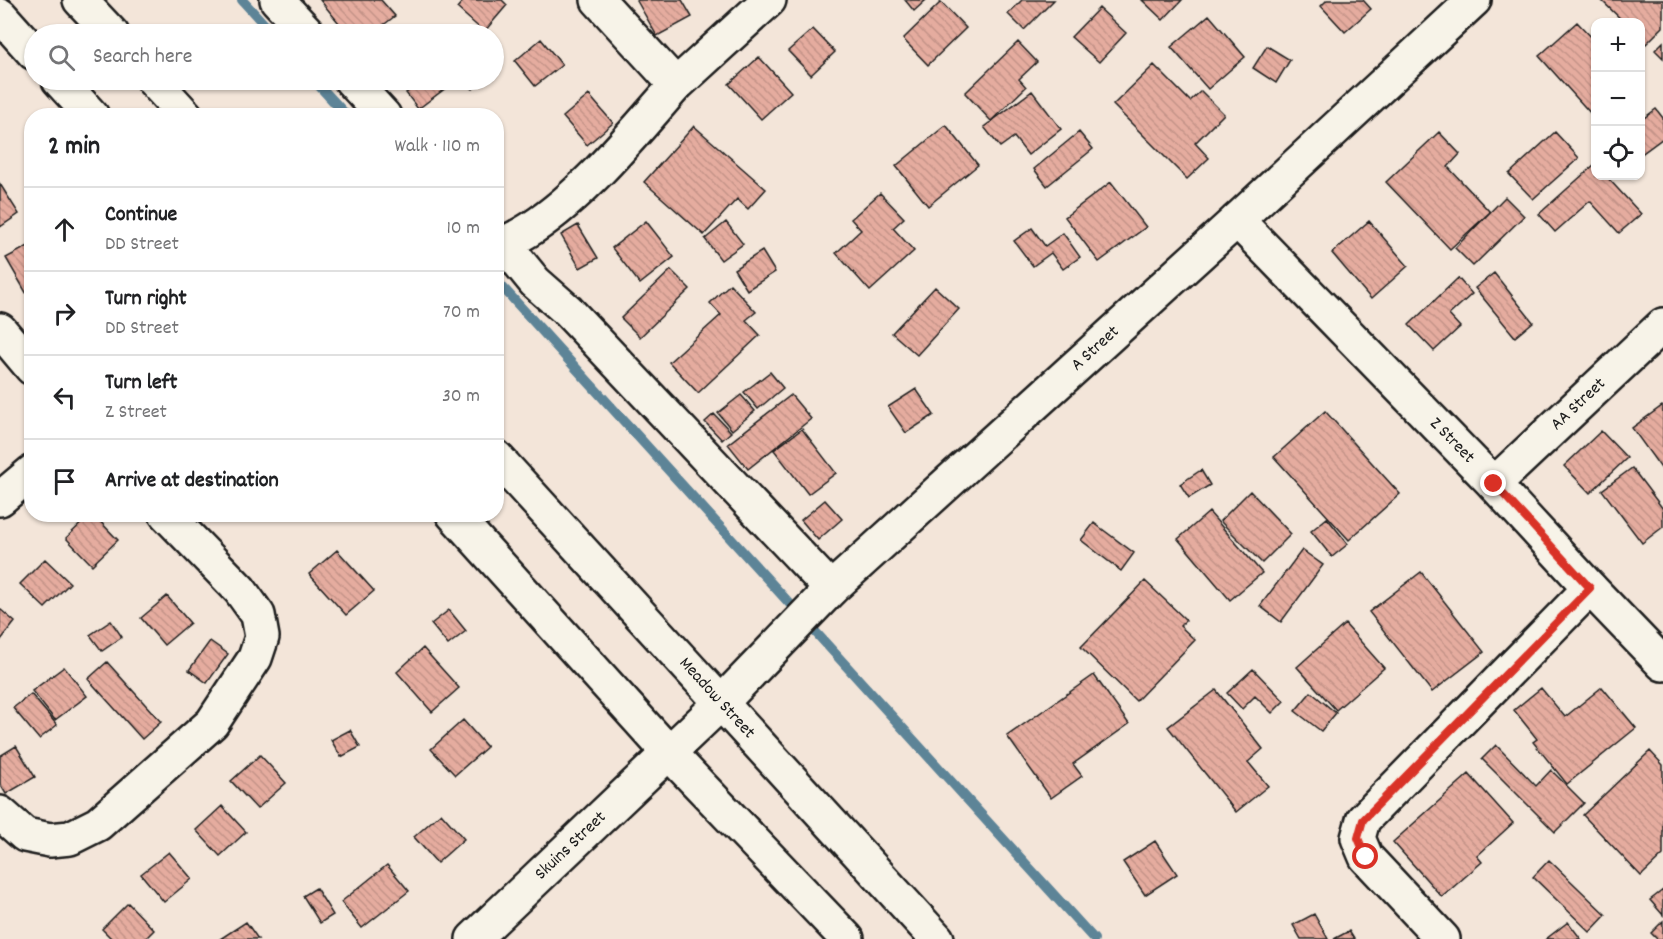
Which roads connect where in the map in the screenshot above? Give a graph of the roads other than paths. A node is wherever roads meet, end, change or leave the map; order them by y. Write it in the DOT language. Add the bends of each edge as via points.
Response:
graph roads {
  1 [pos="80,0"];
  2 [pos="277,0"];
  3 [pos="598,0"];
  4 [pos="769,0"];
  5 [pos="1474,0"];
  6 [pos="0,15"];
  7 [pos="103,24"];
  8 [pos="300,24"];
  9 [pos="24,41"];
  10 [pos="676,85"];
  11 [pos="68,90"];
  12 [pos="162,90"];
  13 [pos="360,90"];
  14 [pos="85,108"];
  15 [pos="179,108"];
  16 [pos="377,108"];
  17 [pos="1237,220"];
  18 [pos="504,238"];
  19 [pos="504,245"];
  20 [pos="1663,325"];
  21 [pos="0,330"];
  22 [pos="24,358"];
  23 [pos="504,466"];
  24 [pos="24,479"];
  25 [pos="1494,484"];
  26 [pos="0,499"];
  27 [pos="174,522"];
  28 [pos="460,522"];
  29 [pos="1590,588"];
  30 [pos="822,598"];
  31 [pos="1663,664"];
  32 [pos="721,703"];
  33 [pos="669,753"];
  34 [pos="0,813"];
  35 [pos="473,939"];
  36 [pos="846,939"];
  37 [pos="937,939"];
  38 [pos="1443,939"];
  1 -- 7 [label="street"];
  2 -- 8 [label="street"];
  3 -- 10 [label="street"];
  4 -- 10 [label="street"];
  5 -- 17 [label="street, A Street"];
  6 -- 9 [label="street"];
  10 -- 18 [label="street" via="574,194 532,228"];
  11 -- 14 [label="street"];
  12 -- 15 [label="street"];
  13 -- 16 [label="street"];
  17 -- 25 [label="street, Z Street"];
  17 -- 30 [label="street, A Street"];
  19 -- 30 [label="street" via="535,282 568,311"];
  20 -- 25 [label="street, AA Street"];
  21 -- 22 [label="street"];
  23 -- 32 [label="street, Meadow Street"];
  24 -- 26 [label="street"];
  25 -- 29 [label="street, Z Street"];
  27 -- 34 [label="street" via="240,590 258,615 262,637 255,658 212,723 98,824 70,838 50,840 25,835"];
  28 -- 33 [label="street"];
  29 -- 31 [label="street, Z Street"];
  29 -- 38 [label="street" via="1363,820 1358,838 1366,857"];
  30 -- 32 [label="street, A Street"];
  32 -- 33 [label="street, Skuins Street"];
  32 -- 37 [label="street, Meadow Street"];
  33 -- 35 [label="street, Skuins Street"];
  33 -- 36 [label="street"];
}
